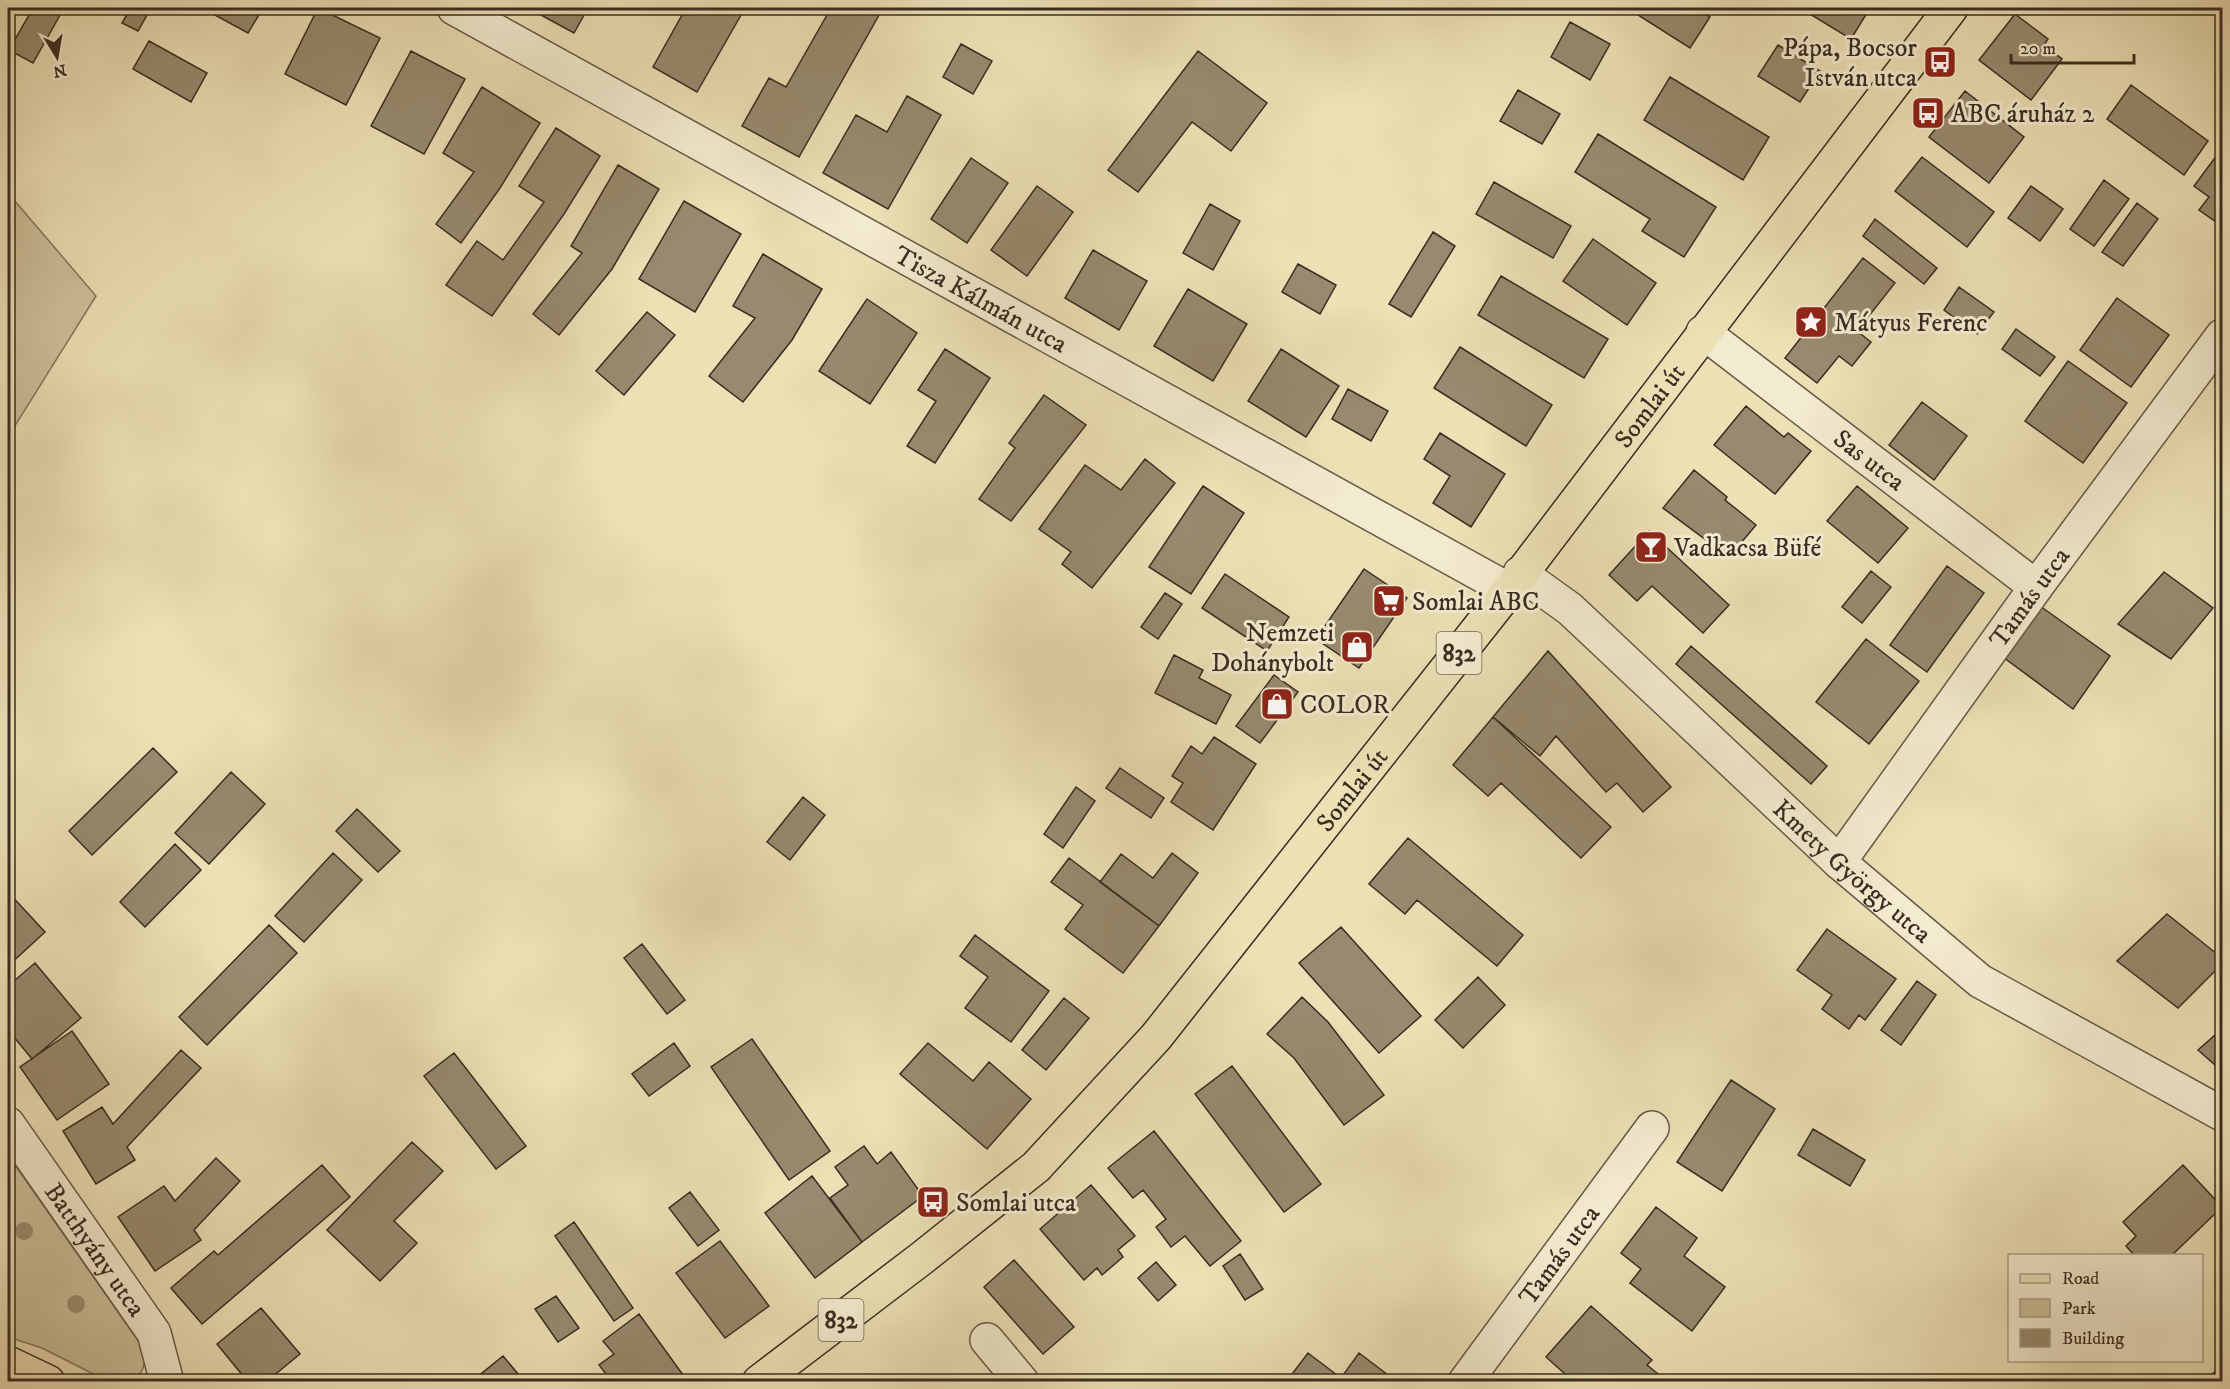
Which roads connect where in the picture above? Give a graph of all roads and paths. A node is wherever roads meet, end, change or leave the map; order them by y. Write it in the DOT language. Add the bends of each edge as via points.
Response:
graph roads {
  1 [pos="454,8"];
  2 [pos="1951,8"];
  3 [pos="1703,332"];
  4 [pos="2223,336"];
  5 [pos="1515,582"];
  6 [pos="2036,587"];
  7 [pos="1839,862"];
  8 [pos="2223,1114"];
  9 [pos="8,1124"];
  10 [pos="1652,1128"];
  11 [pos="987,1340"];
  12 [pos="8,1363"];
  13 [pos="48,1382"];
  14 [pos="167,1382"];
  15 [pos="759,1382"];
  16 [pos="1022,1382"];
  17 [pos="1465,1382"];
  1 -- 5 [label="street, Tisza Kálmán utca"];
  2 -- 3 [label="main road, Somlai út / 832"];
  3 -- 5 [label="main road, Somlai út / 832"];
  3 -- 6 [label="street, Sas utca"];
  4 -- 6 [label="street, Tamás utca"];
  5 -- 7 [label="street, Kmety György utca" via="1570,609"];
  5 -- 15 [label="main road, Somlai út / 832" via="1193,993 1036,1167"];
  6 -- 7 [label="street, Tamás utca"];
  7 -- 8 [label="street, Kmety György utca" via="1980,981"];
  9 -- 14 [label="street, Batthyány utca" via="154,1333"];
  10 -- 17 [label="street, Tamás utca"];
  11 -- 16 [label="street"];
  12 -- 13 [label="main road"];
}
